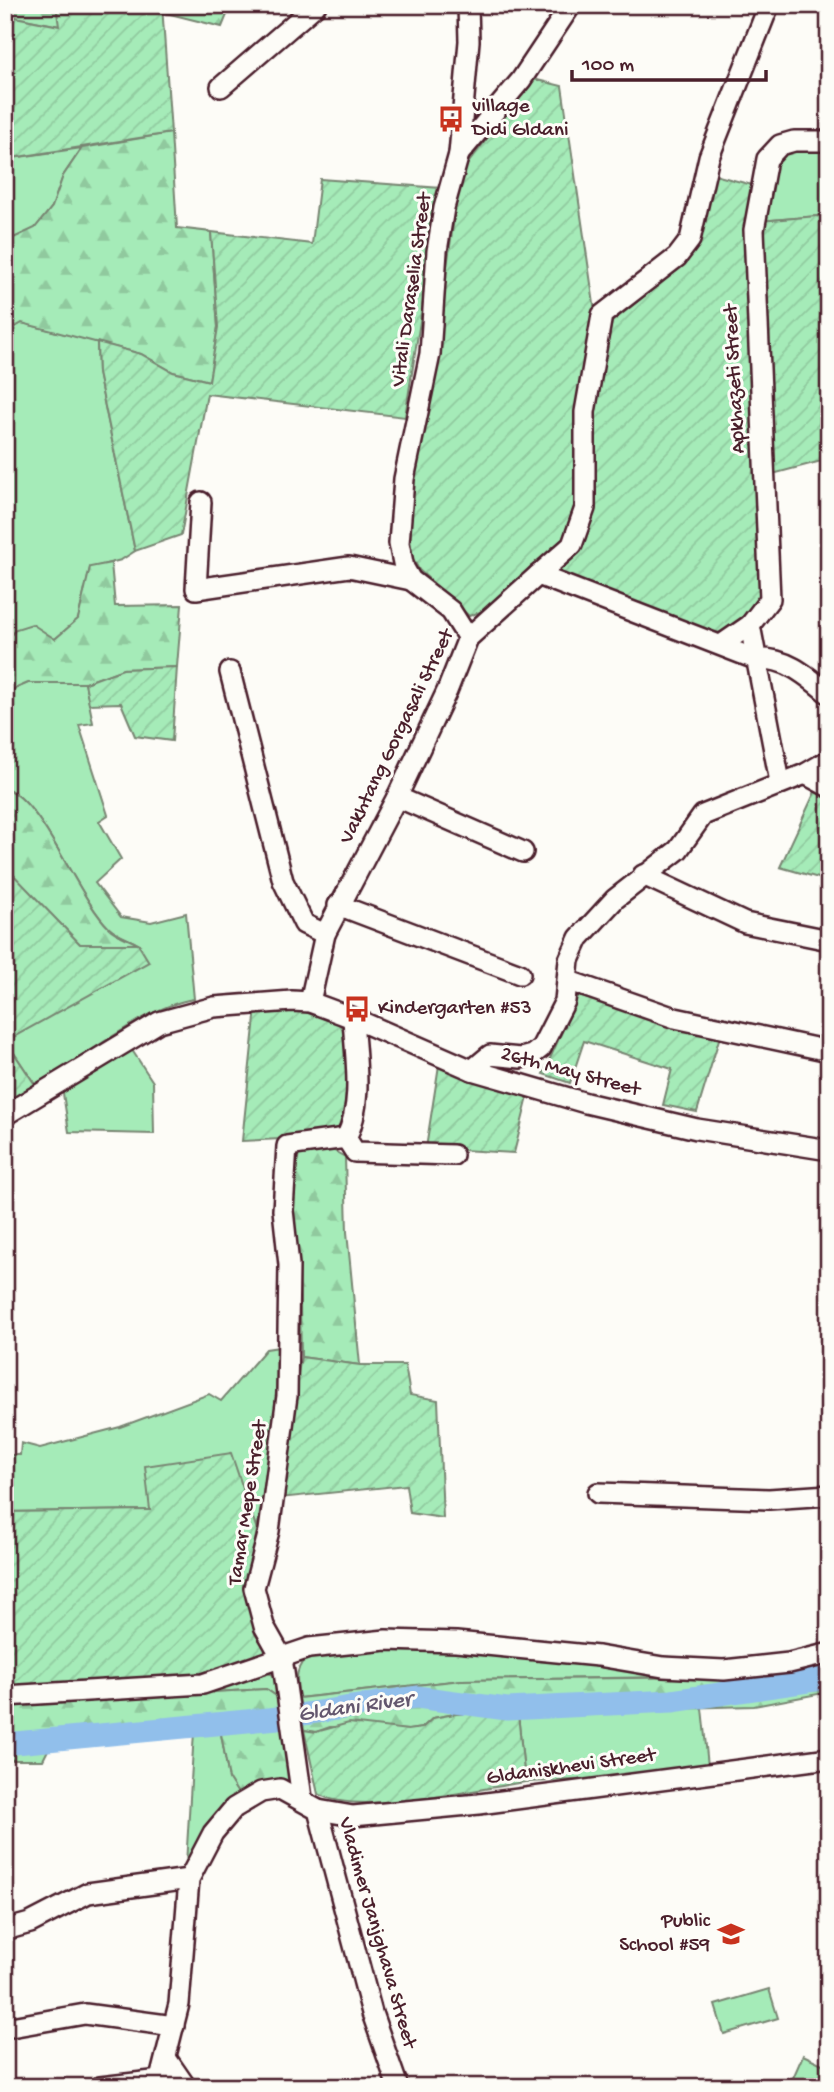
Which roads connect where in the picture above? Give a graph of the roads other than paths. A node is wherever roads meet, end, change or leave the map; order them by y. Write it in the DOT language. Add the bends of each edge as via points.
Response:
graph roads {
  1 [pos="316,5"];
  2 [pos="468,5"];
  3 [pos="571,5"];
  4 [pos="769,5"];
  5 [pos="222,87"];
  6 [pos="829,141"];
  7 [pos="458,154"];
  8 [pos="201,502"];
  9 [pos="538,575"];
  10 [pos="411,580"];
  11 [pos="750,625"];
  12 [pos="468,638"];
  13 [pos="721,645"];
  14 [pos="755,659"];
  15 [pos="230,672"];
  16 [pos="829,694"];
  17 [pos="829,760"];
  18 [pos="805,774"];
  19 [pos="780,782"];
  20 [pos="829,787"];
  21 [pos="397,797"];
  22 [pos="523,852"];
  23 [pos="643,875"];
  24 [pos="338,905"];
  25 [pos="325,934"];
  26 [pos="829,940"];
  27 [pos="520,974"];
  28 [pos="569,981"];
  29 [pos="310,1002"];
  30 [pos="353,1018"];
  31 [pos="829,1051"];
  32 [pos="472,1070"];
  33 [pos="5,1115"];
  34 [pos="346,1138"];
  35 [pos="829,1150"];
  36 [pos="453,1155"];
  37 [pos="598,1493"];
  38 [pos="829,1495"];
  39 [pos="282,1658"];
  40 [pos="829,1658"];
  41 [pos="5,1696"];
  42 [pos="829,1758"];
  43 [pos="302,1798"];
  44 [pos="318,1810"];
  45 [pos="189,1879"];
  46 [pos="5,1930"];
  47 [pos="174,2026"];
  48 [pos="5,2028"];
  49 [pos="166,2059"];
  50 [pos="160,2083"];
  51 [pos="100,2087"];
  52 [pos="186,2087"];
  53 [pos="398,2087"];
  1 -- 5 [label="street"];
  2 -- 7 [label="street, Vitali Daraselia Street"];
  3 -- 7 [label="street" via="521,80"];
  4 -- 9 [label="street, Vakhtang Gorgasali Street" via="709,157 690,240 677,257 602,314 585,412 585,508 572,545"];
  6 -- 11 [label="street, Apkhazeti Street" via="780,145 767,159 754,230 770,599"];
  7 -- 10 [label="street, Vitali Daraselia Street" via="437,251 426,380 404,479 400,555"];
  8 -- 10 [label="street" via="196,589 349,567"];
  9 -- 12 [label="street, Vakhtang Gorgasali Street"];
  9 -- 13 [label="street"];
  10 -- 12 [label="street" via="451,611"];
  11 -- 13 [label="street, Apkhazeti Street"];
  11 -- 14 [label="street"];
  12 -- 21 [label="street, Vakhtang Gorgasali Street"];
  13 -- 14 [label="street"];
  14 -- 16 [label="street" via="775,658"];
  14 -- 19 [label="street"];
  15 -- 25 [label="street" via="283,881 304,924"];
  17 -- 18 [label="street"];
  18 -- 19 [label="street"];
  18 -- 20 [label="street"];
  19 -- 23 [label="street" via="703,815 678,850"];
  21 -- 22 [label="street"];
  21 -- 24 [label="street, Vakhtang Gorgasali Street"];
  23 -- 26 [label="street" via="745,923"];
  23 -- 28 [label="street" via="579,937 569,960"];
  24 -- 25 [label="street, Vakhtang Gorgasali Street"];
  24 -- 27 [label="street"];
  25 -- 29 [label="street, Vakhtang Gorgasali Street"];
  28 -- 31 [label="street" via="675,1018"];
  28 -- 32 [label="street" via="565,1001 541,1048 520,1058 490,1055"];
  29 -- 30 [label="street, 26th May Street"];
  29 -- 33 [label="street" via="248,1002 159,1022"];
  30 -- 32 [label="street, 26th May Street"];
  30 -- 34 [label="street" via="356,1099"];
  32 -- 35 [label="street, 26th May Street" via="586,1104 696,1129"];
  34 -- 36 [label="street" via="355,1152"];
  34 -- 39 [label="street, Tamar Mepe Street" via="287,1146 283,1210 289,1265 287,1396 269,1531 254,1588 264,1626"];
  37 -- 38 [label="street" via="769,1499"];
  39 -- 40 [label="street" via="309,1648 386,1640 456,1642 724,1670 826,1654"];
  39 -- 41 [label="street" via="203,1684"];
  39 -- 43 [label="street"];
  42 -- 44 [label="street, Gldaniskhevi Street" via="479,1804 353,1816"];
  43 -- 44 [label="street, Vladimer Janjghava Street"];
  43 -- 45 [label="street, Vladimer Janjghava Street" via="280,1789 261,1792 234,1808 213,1833"];
  44 -- 53 [label="street, Vladimer Janjghava Street" via="372,2013"];
  45 -- 46 [label="street" via="88,1893 30,1923"];
  45 -- 47 [label="street, Vladimer Janjghava Street"];
  47 -- 48 [label="street" via="85,2014"];
  47 -- 49 [label="street, Vladimer Janjghava Street"];
  49 -- 50 [label="street, Vladimer Janjghava Street"];
  49 -- 52 [label="street"];
  50 -- 51 [label="street, Vladimer Janjghava Street"];
}
